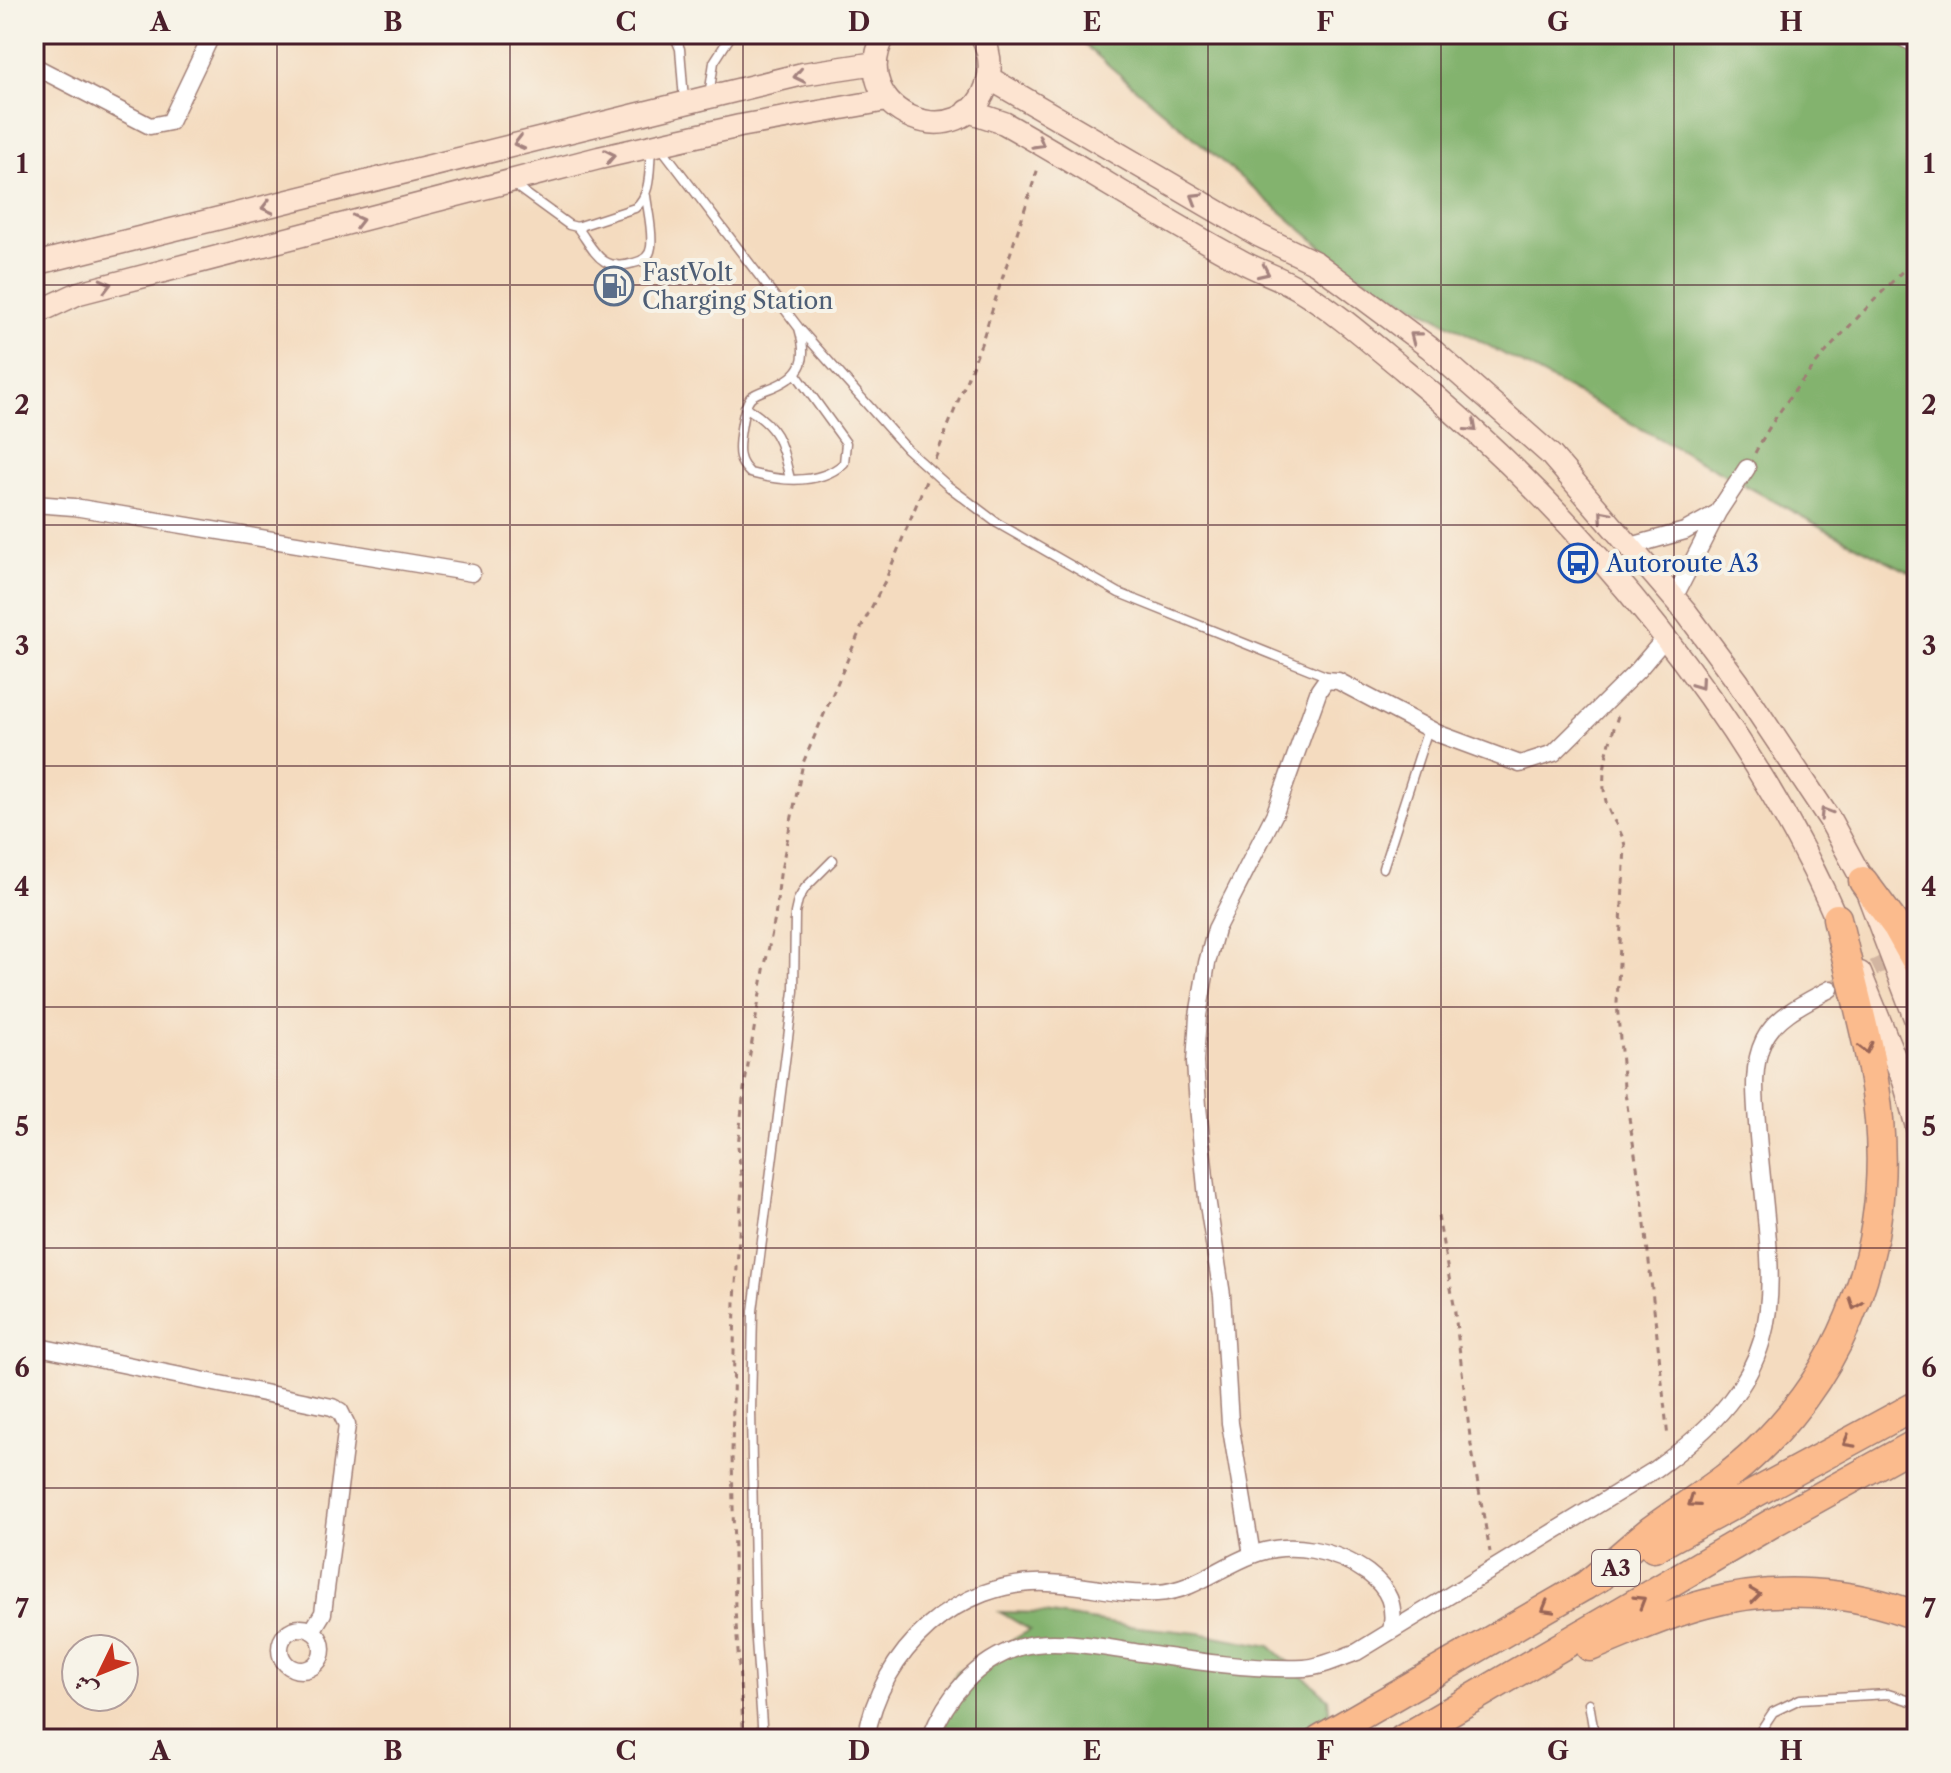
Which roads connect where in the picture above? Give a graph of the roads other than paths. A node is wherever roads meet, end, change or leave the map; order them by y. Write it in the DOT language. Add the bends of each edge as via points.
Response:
graph roads {
  1 [pos="212,34"];
  2 [pos="674,34"];
  3 [pos="732,34"];
  4 [pos="885,34"];
  5 [pos="981,34"];
  6 [pos="1895,34"];
  7 [pos="1917,45"];
  8 [pos="876,63"];
  9 [pos="34,66"];
  10 [pos="989,78"];
  11 [pos="709,97"];
  12 [pos="887,100"];
  13 [pos="685,103"];
  14 [pos="968,111"];
  15 [pos="656,147"];
  16 [pos="510,182"];
  17 [pos="646,196"];
  18 [pos="577,227"];
  19 [pos="34,264"];
  20 [pos="34,314"];
  21 [pos="799,328"];
  22 [pos="796,374"];
  23 [pos="745,407"];
  24 [pos="1747,468"];
  25 [pos="790,479"];
  26 [pos="34,504"];
  27 [pos="1718,512"];
  28 [pos="1631,546"];
  29 [pos="472,573"];
  30 [pos="1674,598"];
  31 [pos="1665,638"];
  32 [pos="1338,681"];
  33 [pos="1428,728"];
  34 [pos="833,860"];
  35 [pos="1383,868"];
  36 [pos="1863,881"];
  37 [pos="1837,918"];
  38 [pos="1917,963"];
  39 [pos="1830,989"];
  40 [pos="1917,1023"];
  41 [pos="1917,1127"];
  42 [pos="34,1346"];
  43 [pos="1917,1405"];
  44 [pos="1917,1443"];
  45 [pos="1252,1555"];
  46 [pos="1585,1586"];
  47 [pos="1917,1616"];
  48 [pos="312,1631"];
  49 [pos="1391,1631"];
  50 [pos="1497,1685"];
  51 [pos="1589,1703"];
  52 [pos="1917,1703"];
  53 [pos="763,1739"];
  54 [pos="866,1739"];
  55 [pos="930,1739"];
  56 [pos="1320,1739"];
  57 [pos="1403,1739"];
  58 [pos="1595,1739"];
  59 [pos="1755,1739"];
  1 -- 9 [label="street" via="170,122 150,126"];
  2 -- 13 [label="lane"];
  3 -- 11 [label="lane" via="714,62"];
  4 -- 8 [label="main road"];
  5 -- 10 [label="main road" via="988,50"];
  6 -- 7 [label="street"];
  8 -- 11 [label="main road, one-way"];
  8 -- 12 [label="main road"];
  10 -- 14 [label="main road"];
  28 -- 10 [label="main road, one-way" via="1533,438 1362,296 1316,263 1258,235"];
  11 -- 13 [label="main road"];
  12 -- 14 [label="main road" via="911,118 930,123"];
  12 -- 15 [label="main road"];
  13 -- 19 [label="main road, one-way"];
  14 -- 31 [label="main road, one-way" via="1004,123 1240,261 1297,288 1362,335 1469,423 1529,481"];
  16 -- 15 [label="main road, one-way"];
  15 -- 17 [label="lane"];
  15 -- 21 [label="lane"];
  16 -- 18 [label="lane"];
  20 -- 16 [label="main road, one-way" via="79,293"];
  17 -- 18 [label="lane" via="635,208"];
  17 -- 18 [label="lane" via="651,246 641,261 618,268 608,265"];
  21 -- 22 [label="lane" via="804,351"];
  21 -- 32 [label="lane" via="907,449 997,523 1119,593"];
  22 -- 23 [label="lane" via="750,398"];
  22 -- 25 [label="lane" via="846,443 844,463 836,470 816,479"];
  23 -- 25 [label="lane" via="771,425"];
  23 -- 25 [label="lane" via="739,456 744,467 759,476"];
  24 -- 27 [label="street"];
  26 -- 29 [label="street"];
  27 -- 28 [label="street" via="1677,534"];
  27 -- 30 [label="street"];
  28 -- 30 [label="main road"];
  36 -- 30 [label="main road, one-way" via="1830,820 1755,707"];
  31 -- 33 [label="street" via="1554,753 1520,764"];
  31 -- 37 [label="main road, one-way" via="1757,772"];
  32 -- 33 [label="street"];
  32 -- 45 [label="street" via="1326,680 1319,690 1275,813 1216,929 1198,1016 1195,1062 1207,1198 1222,1295 1230,1423"];
  33 -- 35 [label="lane"];
  34 -- 53 [label="lane" via="805,888 795,913 794,991 753,1311 755,1626"];
  36 -- 38 [label="highway"];
  36 -- 40 [label="main road"];
  37 -- 41 [label="main road" via="1904,1081"];
  37 -- 46 [label="highway, one-way" via="1875,1085 1881,1169 1872,1245 1850,1317 1823,1373 1789,1420 1725,1479 1651,1530"];
  39 -- 49 [label="street" via="1773,1026 1759,1052 1756,1106 1770,1287 1769,1314 1755,1365 1724,1408 1671,1458"];
  42 -- 48 [label="street" via="340,1411 347,1425 323,1613"];
  43 -- 46 [label="highway, A3, one-way"];
  50 -- 44 [label="highway, A3, one-way"];
  45 -- 49 [label="street" via="1303,1548 1347,1560 1390,1596"];
  45 -- 54 [label="street" via="1175,1591 1142,1594 1022,1583 970,1598 904,1651 880,1690"];
  46 -- 56 [label="highway, A3, one-way"];
  50 -- 47 [label="highway, one-way" via="1672,1614 1745,1596 1846,1596"];
  49 -- 55 [label="street" via="1357,1652 1308,1668 1101,1647 1022,1646 964,1680"];
  50 -- 57 [label="highway, A3"];
  51 -- 58 [label="lane"];
  52 -- 59 [label="lane" via="1888,1694 1800,1699 1773,1712"];
}
